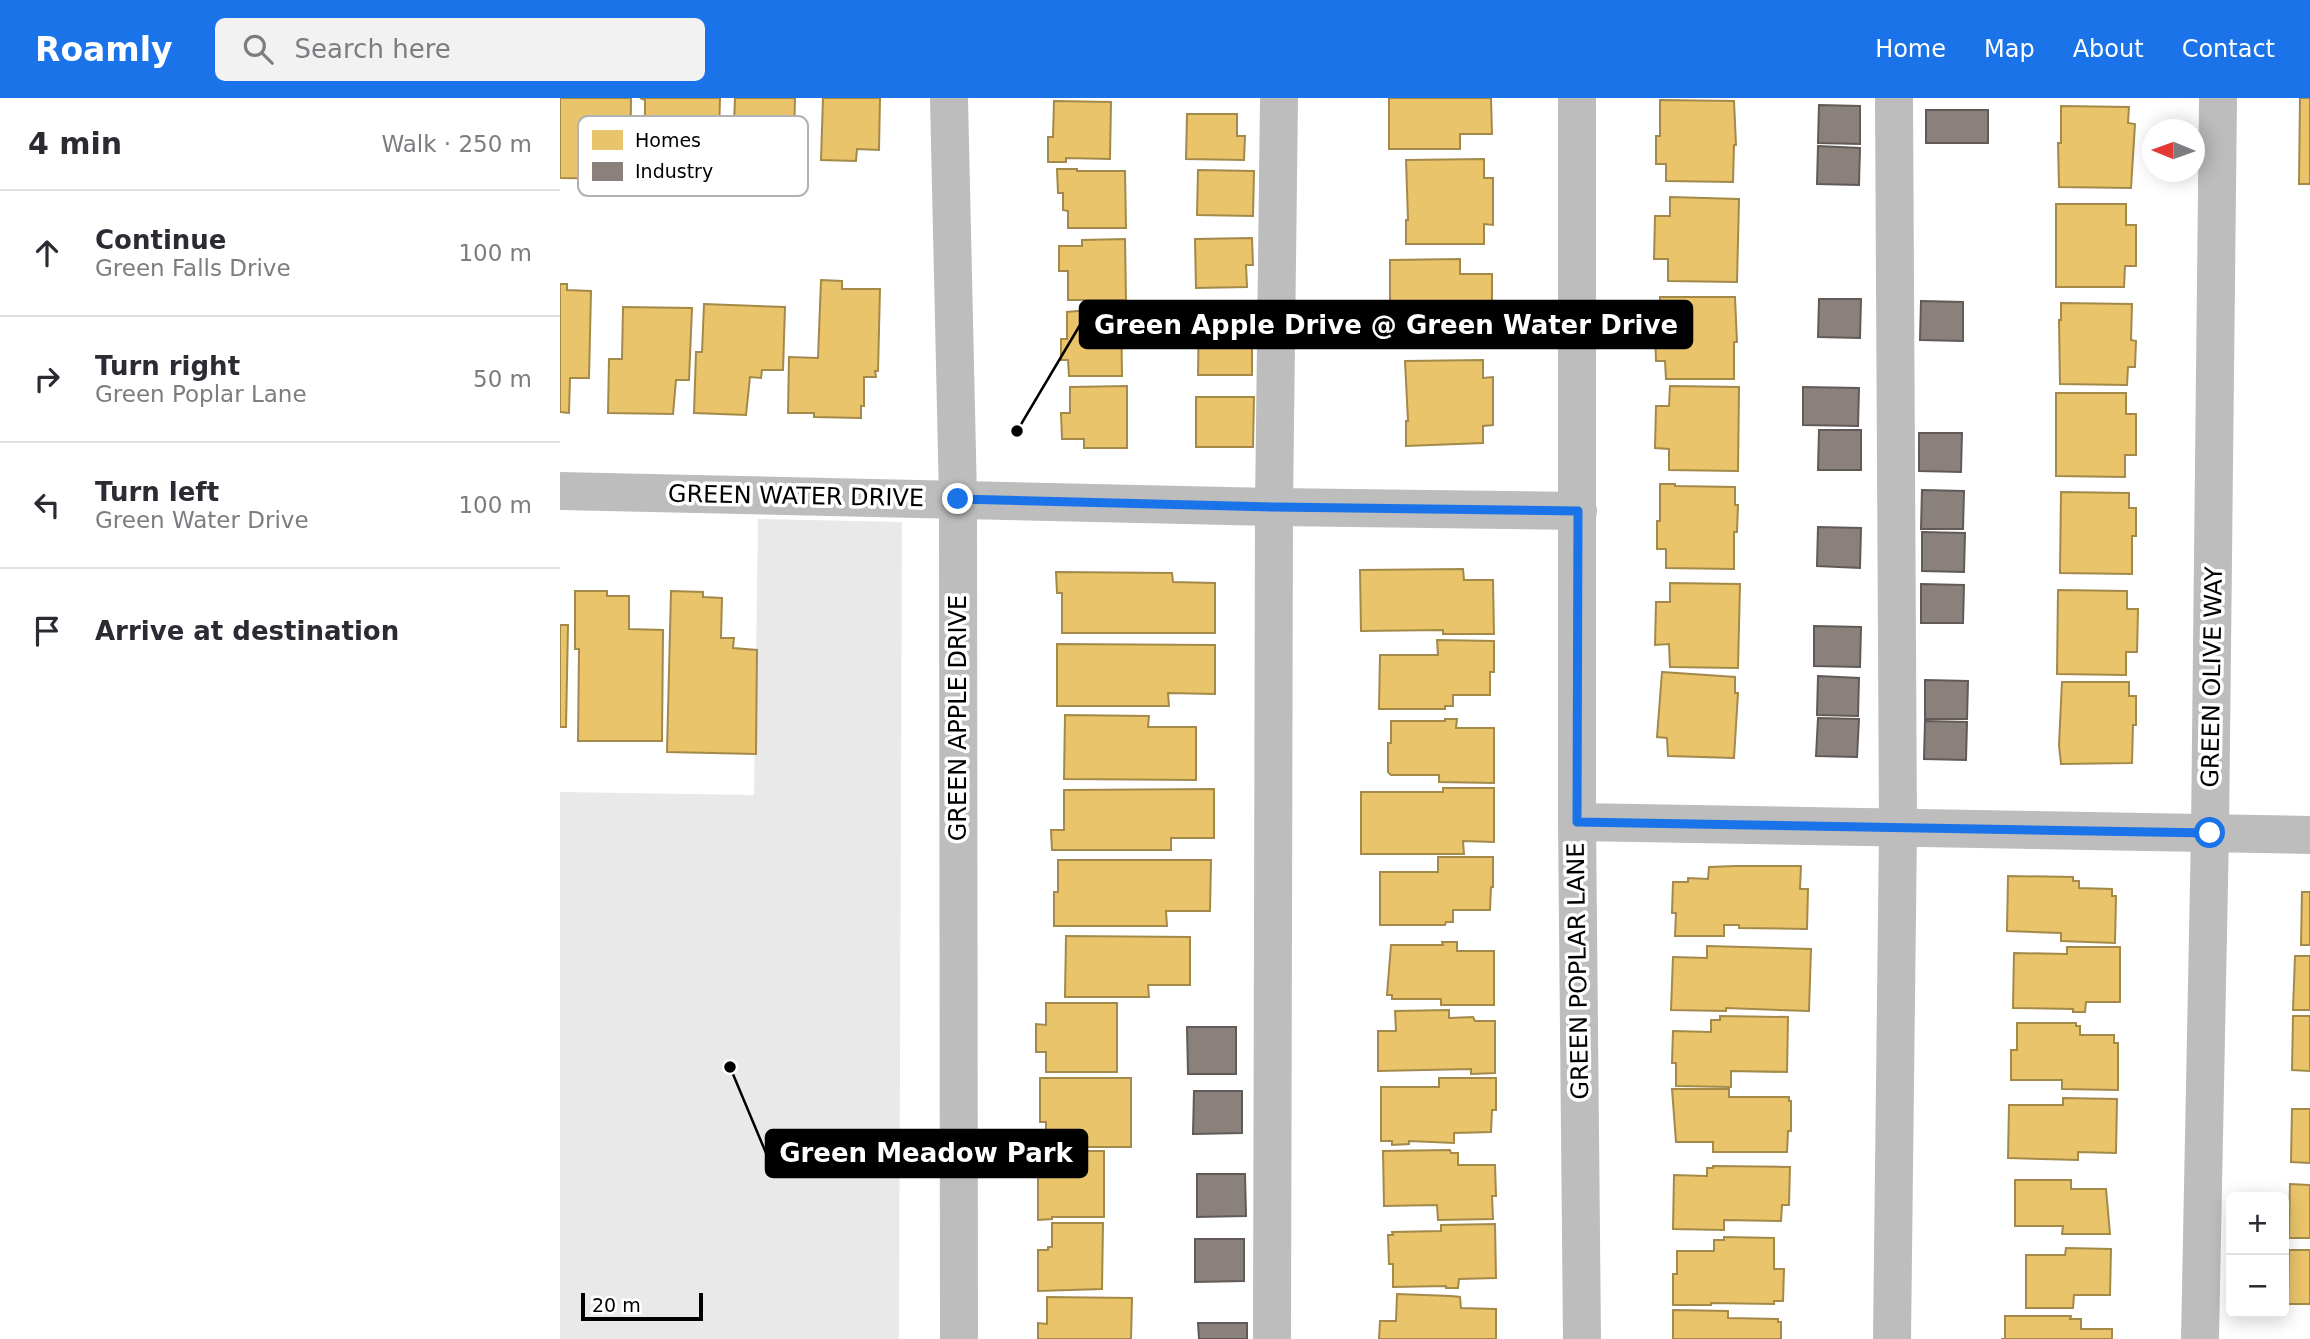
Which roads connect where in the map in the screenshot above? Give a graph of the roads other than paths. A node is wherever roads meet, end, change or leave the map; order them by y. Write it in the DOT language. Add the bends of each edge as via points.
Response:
graph roads {
  1 [pos="949,98"];
  2 [pos="1279,98"];
  3 [pos="1577,98"];
  4 [pos="1894,98"];
  5 [pos="2218,98"];
  6 [pos="560,491"];
  7 [pos="958,499"];
  8 [pos="1274,507"];
  9 [pos="1578,511"];
  10 [pos="1577,822"];
  11 [pos="1898,829"];
  12 [pos="2210,833"];
  13 [pos="2310,835"];
  14 [pos="959,1339"];
  15 [pos="1272,1339"];
  16 [pos="1581,1339"];
  17 [pos="1892,1339"];
  18 [pos="2200,1339"];
  1 -- 7 [label="street, GREEN APPLE DRIVE"];
  2 -- 8 [label="street"];
  3 -- 9 [label="street, GREEN POPLAR LANE"];
  4 -- 11 [label="street"];
  5 -- 12 [label="street, GREEN OLIVE WAY"];
  6 -- 7 [label="street, GREEN WATER DRIVE"];
  7 -- 8 [label="street, GREEN WATER DRIVE"];
  7 -- 14 [label="street, GREEN APPLE DRIVE"];
  8 -- 9 [label="street, GREEN WATER DRIVE"];
  8 -- 15 [label="street"];
  9 -- 10 [label="street, GREEN POPLAR LANE"];
  10 -- 11 [label="street"];
  10 -- 16 [label="street, GREEN POPLAR LANE"];
  11 -- 12 [label="street"];
  11 -- 17 [label="street"];
  12 -- 13 [label="street"];
  12 -- 18 [label="street, GREEN OLIVE WAY"];
}
